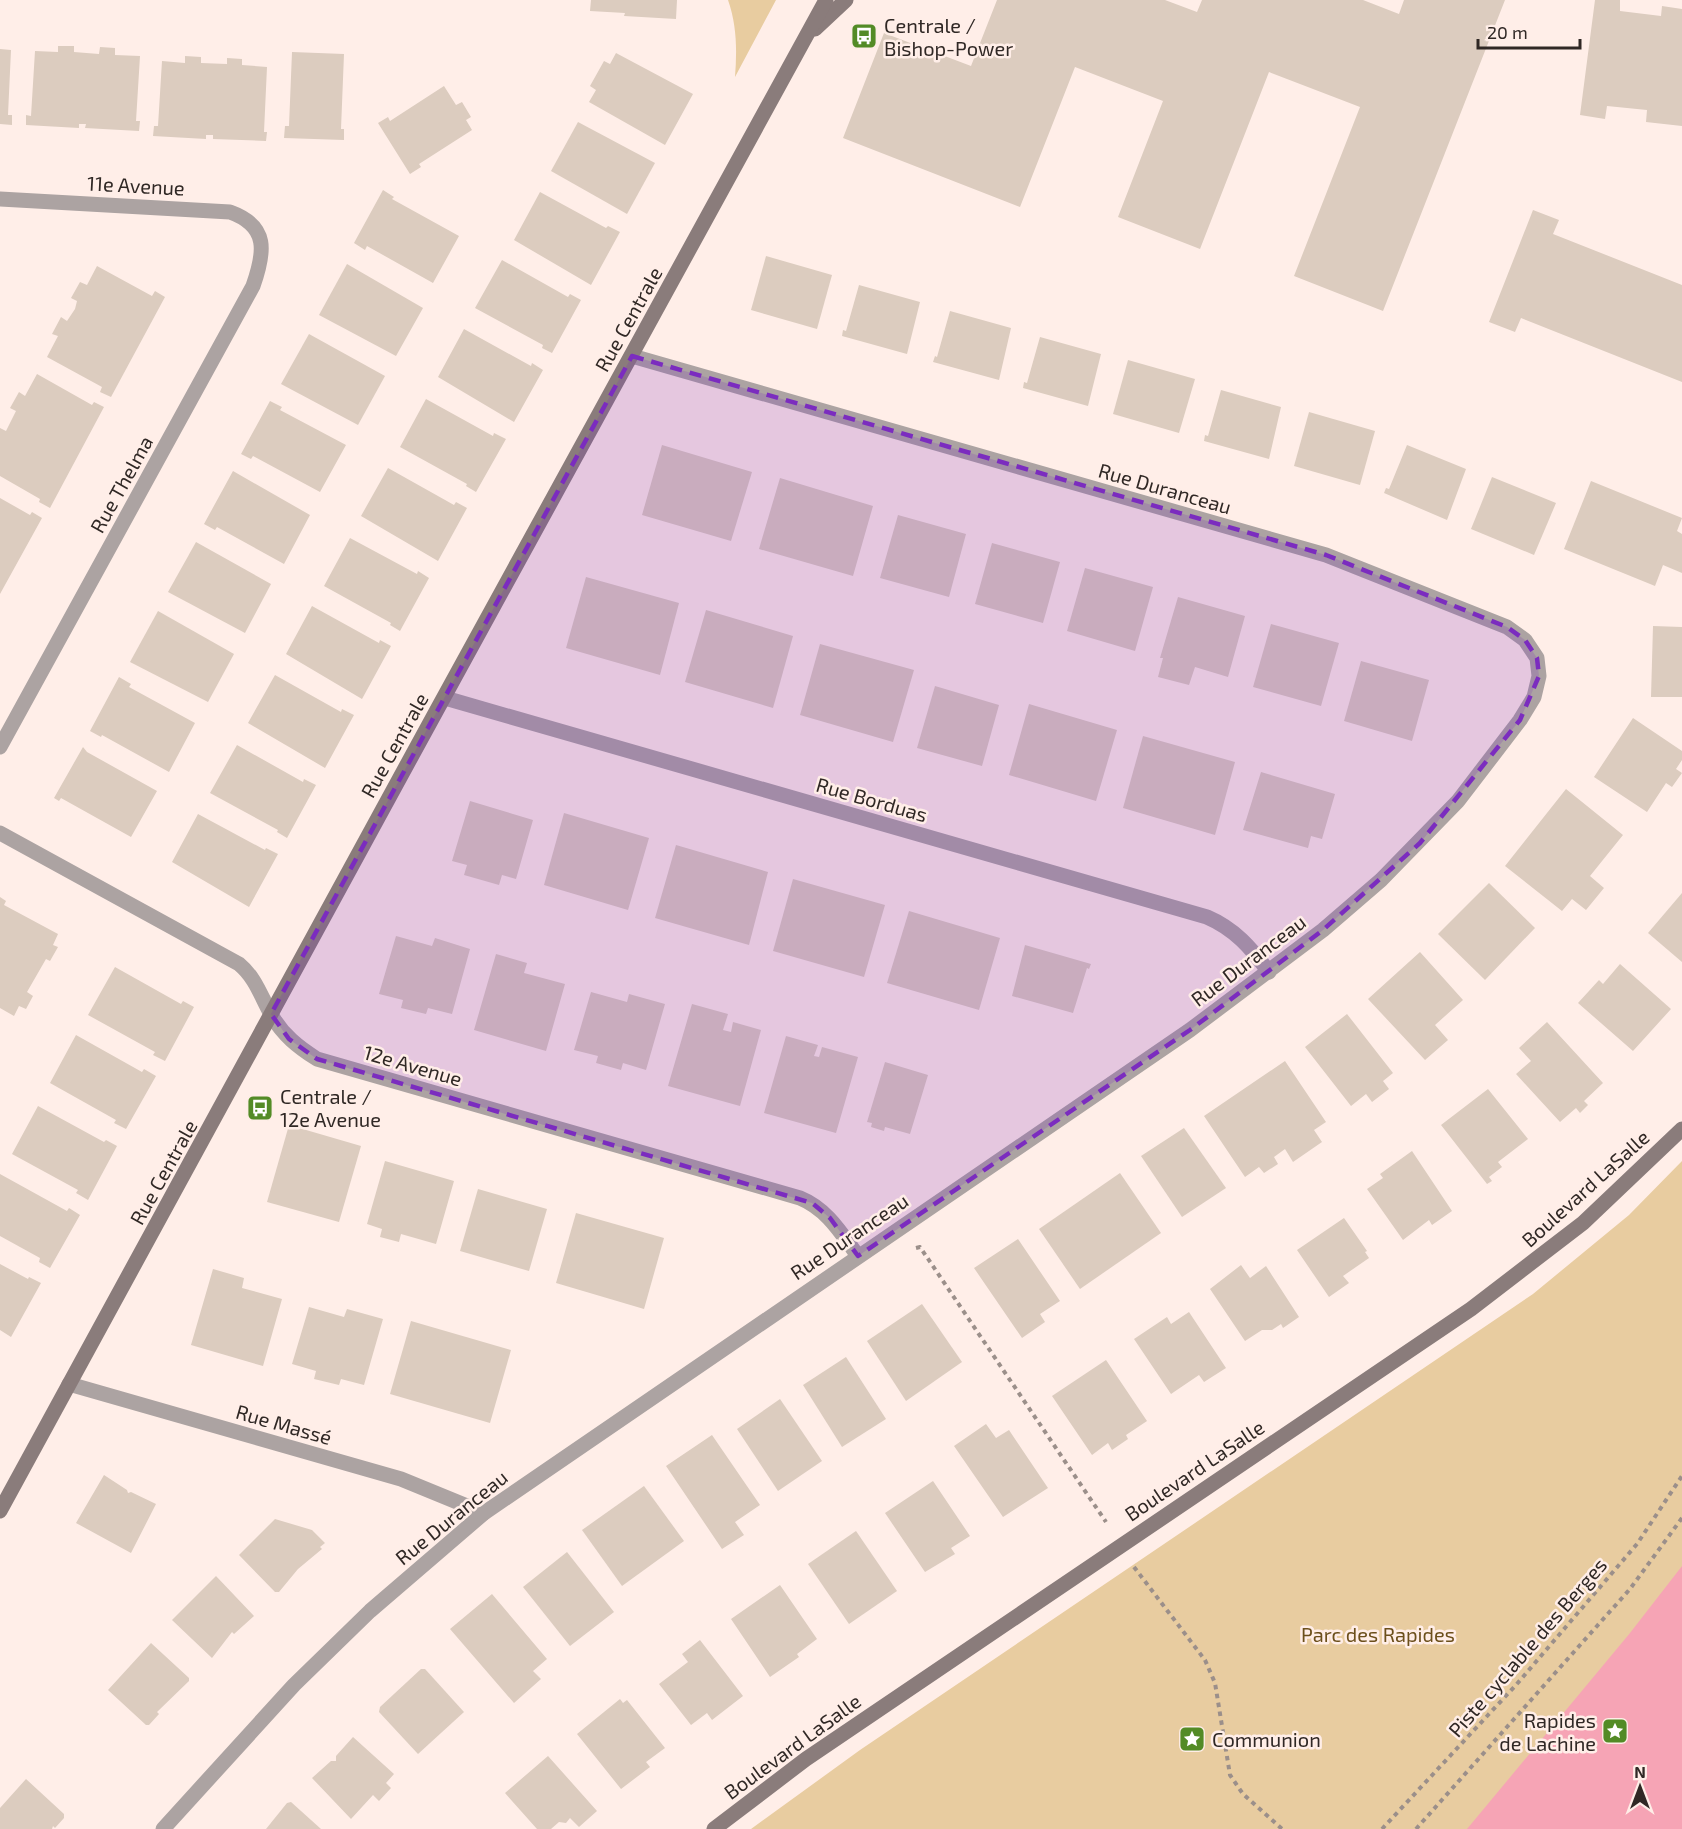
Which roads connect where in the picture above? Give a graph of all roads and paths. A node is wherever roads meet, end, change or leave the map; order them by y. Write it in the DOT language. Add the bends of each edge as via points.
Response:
graph roads {
  1 [pos="826,0"];
  2 [pos="846,0"];
  3 [pos="804,39"];
  4 [pos="0,199"];
  5 [pos="260,235"];
  6 [pos="632,356"];
  7 [pos="445,698"];
  8 [pos="0,747"];
  9 [pos="0,833"];
  10 [pos="1269,972"];
  11 [pos="272,1014"];
  12 [pos="1682,1129"];
  13 [pos="920,1247"];
  14 [pos="858,1256"];
  15 [pos="69,1384"];
  16 [pos="1682,1476"];
  17 [pos="0,1511"];
  18 [pos="484,1513"];
  19 [pos="1682,1518"];
  20 [pos="1106,1522"];
  21 [pos="1134,1566"];
  22 [pos="163,1829"];
  23 [pos="714,1829"];
  24 [pos="1282,1829"];
  25 [pos="1382,1829"];
  26 [pos="1416,1829"];
  1 -- 3 [label="street, Rue Centrale"];
  2 -- 3 [label="street"];
  3 -- 6 [label="street, Rue Centrale"];
  4 -- 5 [label="street, 11e Avenue" via="230,212 254,224"];
  5 -- 8 [label="street, Rue Thelma" via="260,268 253,286"];
  6 -- 7 [label="street, Rue Centrale"];
  6 -- 10 [label="street, Rue Duranceau" via="1326,555 1506,627 1525,640 1537,658 1539,676 1534,697 1490,761 1450,810 1381,880"];
  7 -- 10 [label="street, Rue Borduas" via="1207,917 1239,936"];
  7 -- 11 [label="street, Rue Centrale"];
  9 -- 11 [label="street, 12e Avenue" via="238,964 255,981"];
  10 -- 14 [label="street, Rue Duranceau"];
  11 -- 14 [label="street, 12e Avenue" via="289,1039 317,1059 812,1203 830,1218"];
  11 -- 15 [label="street, Rue Centrale"];
  12 -- 23 [label="street, Boulevard LaSalle" via="1583,1223 1471,1309 806,1759"];
  13 -- 20 [label="path"];
  14 -- 18 [label="street, Rue Duranceau"];
  15 -- 17 [label="street, Rue Centrale"];
  15 -- 18 [label="street, Rue Massé" via="401,1479"];
  16 -- 25 [label="path, Piste cyclable des Berges" via="1629,1553 1516,1685"];
  18 -- 22 [label="street, Rue Duranceau" via="370,1611 294,1685"];
  19 -- 26 [label="path" via="1630,1589"];
  21 -- 24 [label="path" via="1205,1660 1215,1683 1230,1775 1243,1794"];
}
